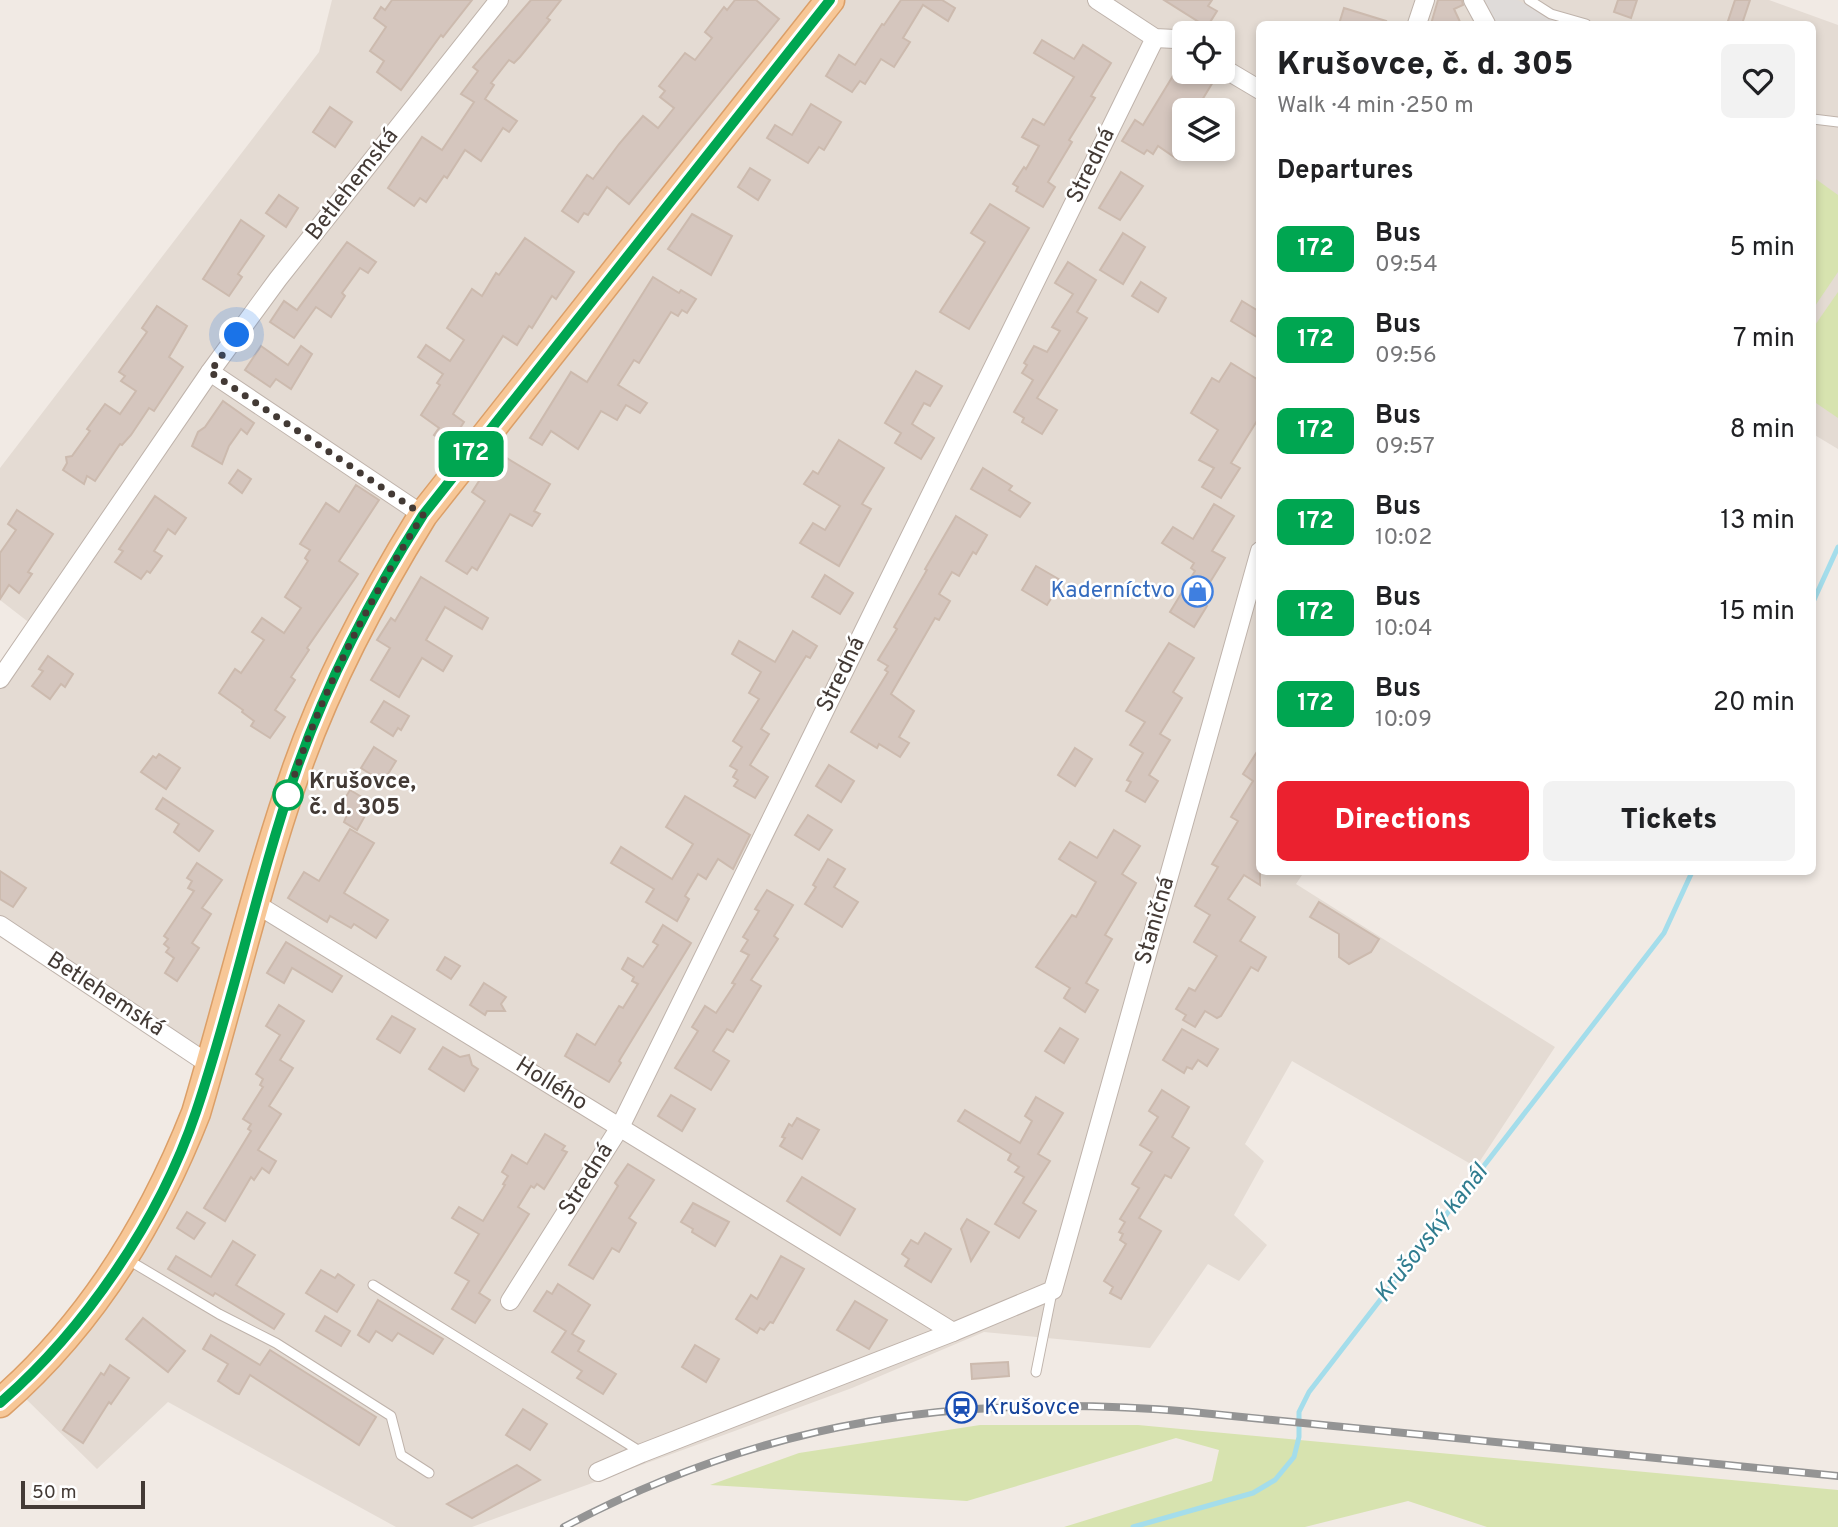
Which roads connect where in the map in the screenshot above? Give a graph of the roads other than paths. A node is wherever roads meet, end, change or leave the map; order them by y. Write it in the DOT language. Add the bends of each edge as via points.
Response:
graph roads {
  1 [pos="499,0"];
  2 [pos="830,0"];
  3 [pos="1097,0"];
  4 [pos="1425,0"];
  5 [pos="1473,0"];
  6 [pos="1530,0"];
  7 [pos="1418,21"];
  8 [pos="1484,21"];
  9 [pos="1576,21"];
  10 [pos="1155,38"];
  11 [pos="1172,39"];
  12 [pos="1235,75"];
  13 [pos="1256,88"];
  14 [pos="1816,119"];
  15 [pos="1838,122"];
  16 [pos="210,372"];
  17 [pos="423,515"];
  18 [pos="1256,565"];
  19 [pos="0,679"];
  20 [pos="256,904"];
  21 [pos="0,925"];
  22 [pos="210,1065"];
  23 [pos="620,1128"];
  24 [pos="124,1257"];
  25 [pos="373,1285"];
  26 [pos="1053,1290"];
  27 [pos="510,1301"];
  28 [pos="953,1332"];
  29 [pos="1036,1372"];
  30 [pos="0,1403"];
  31 [pos="642,1453"];
  32 [pos="598,1472"];
  33 [pos="429,1473"];
  1 -- 16 [label="street, Betlehemská"];
  2 -- 17 [label="main road"];
  3 -- 10 [label="street"];
  4 -- 7 [label="street"];
  5 -- 8 [label="street"];
  6 -- 9 [label="lane" via="1551,14"];
  10 -- 11 [label="street"];
  10 -- 23 [label="street, Stredná"];
  12 -- 13 [label="street"];
  14 -- 15 [label="lane"];
  16 -- 17 [label="street"];
  16 -- 19 [label="street, Betlehemská"];
  17 -- 20 [label="main road" via="374,597 321,706"];
  18 -- 26 [label="street, Staničná"];
  20 -- 22 [label="main road"];
  20 -- 23 [label="street, Hollého"];
  21 -- 22 [label="street, Betlehemská"];
  22 -- 24 [label="main road" via="179,1154"];
  23 -- 27 [label="street, Stredná"];
  23 -- 28 [label="street, Hollého"];
  24 -- 30 [label="main road" via="65,1337"];
  24 -- 33 [label="lane" via="276,1343 391,1416 401,1455"];
  25 -- 31 [label="lane"];
  26 -- 28 [label="street"];
  26 -- 29 [label="lane"];
  28 -- 31 [label="street"];
  31 -- 32 [label="street"];
}
